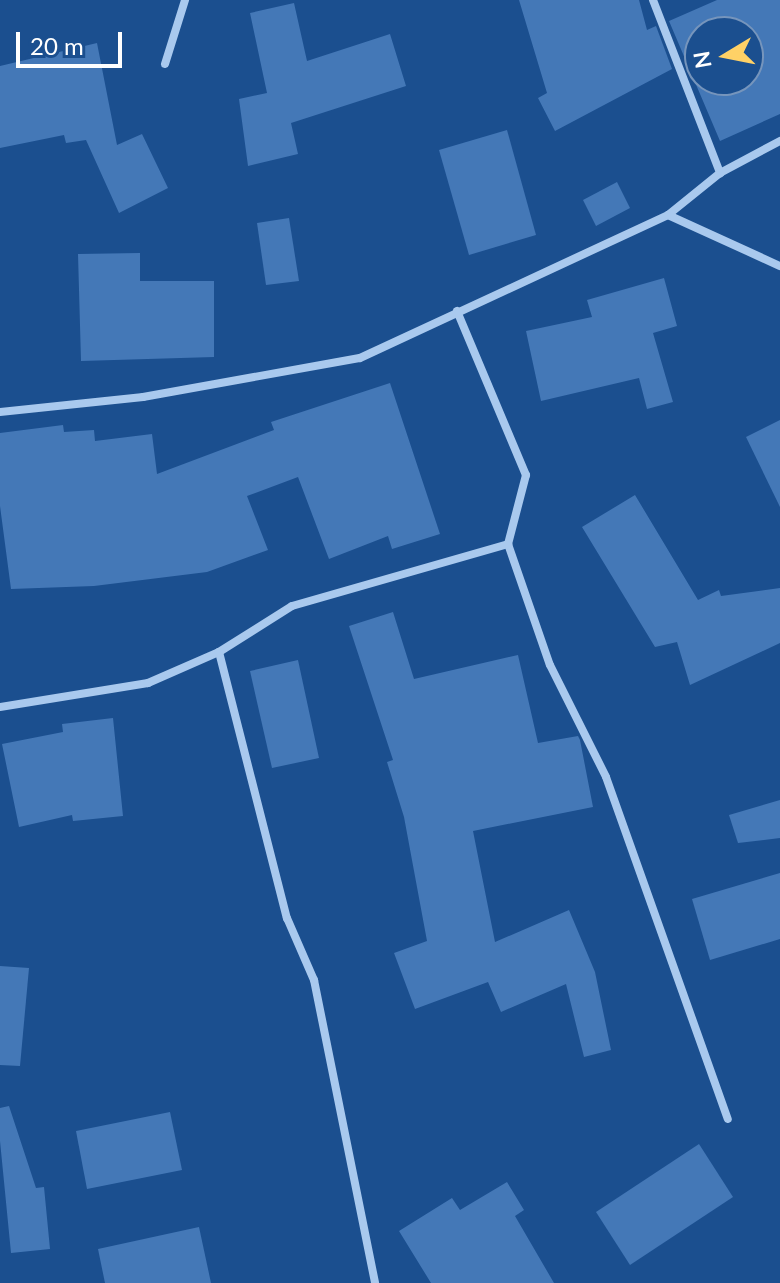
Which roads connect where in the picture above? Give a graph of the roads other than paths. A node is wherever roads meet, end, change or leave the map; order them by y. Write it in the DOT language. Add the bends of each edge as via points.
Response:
graph roads {
  1 [pos="185,0"];
  2 [pos="653,0"];
  3 [pos="165,64"];
  4 [pos="780,141"];
  5 [pos="720,173"];
  6 [pos="668,215"];
  7 [pos="780,266"];
  8 [pos="457,311"];
  9 [pos="0,412"];
  10 [pos="508,544"];
  11 [pos="219,652"];
  12 [pos="0,707"];
  13 [pos="728,1119"];
  14 [pos="375,1283"];
  1 -- 3 [label="street"];
  2 -- 5 [label="street"];
  4 -- 5 [label="street"];
  5 -- 6 [label="street"];
  6 -- 7 [label="street"];
  6 -- 8 [label="street"];
  8 -- 9 [label="street" via="360,358 143,397"];
  8 -- 10 [label="street" via="526,475"];
  10 -- 11 [label="street" via="292,606"];
  10 -- 13 [label="street" via="550,665 606,777"];
  11 -- 12 [label="street" via="148,683"];
  11 -- 14 [label="street" via="287,918 314,980"];
}
